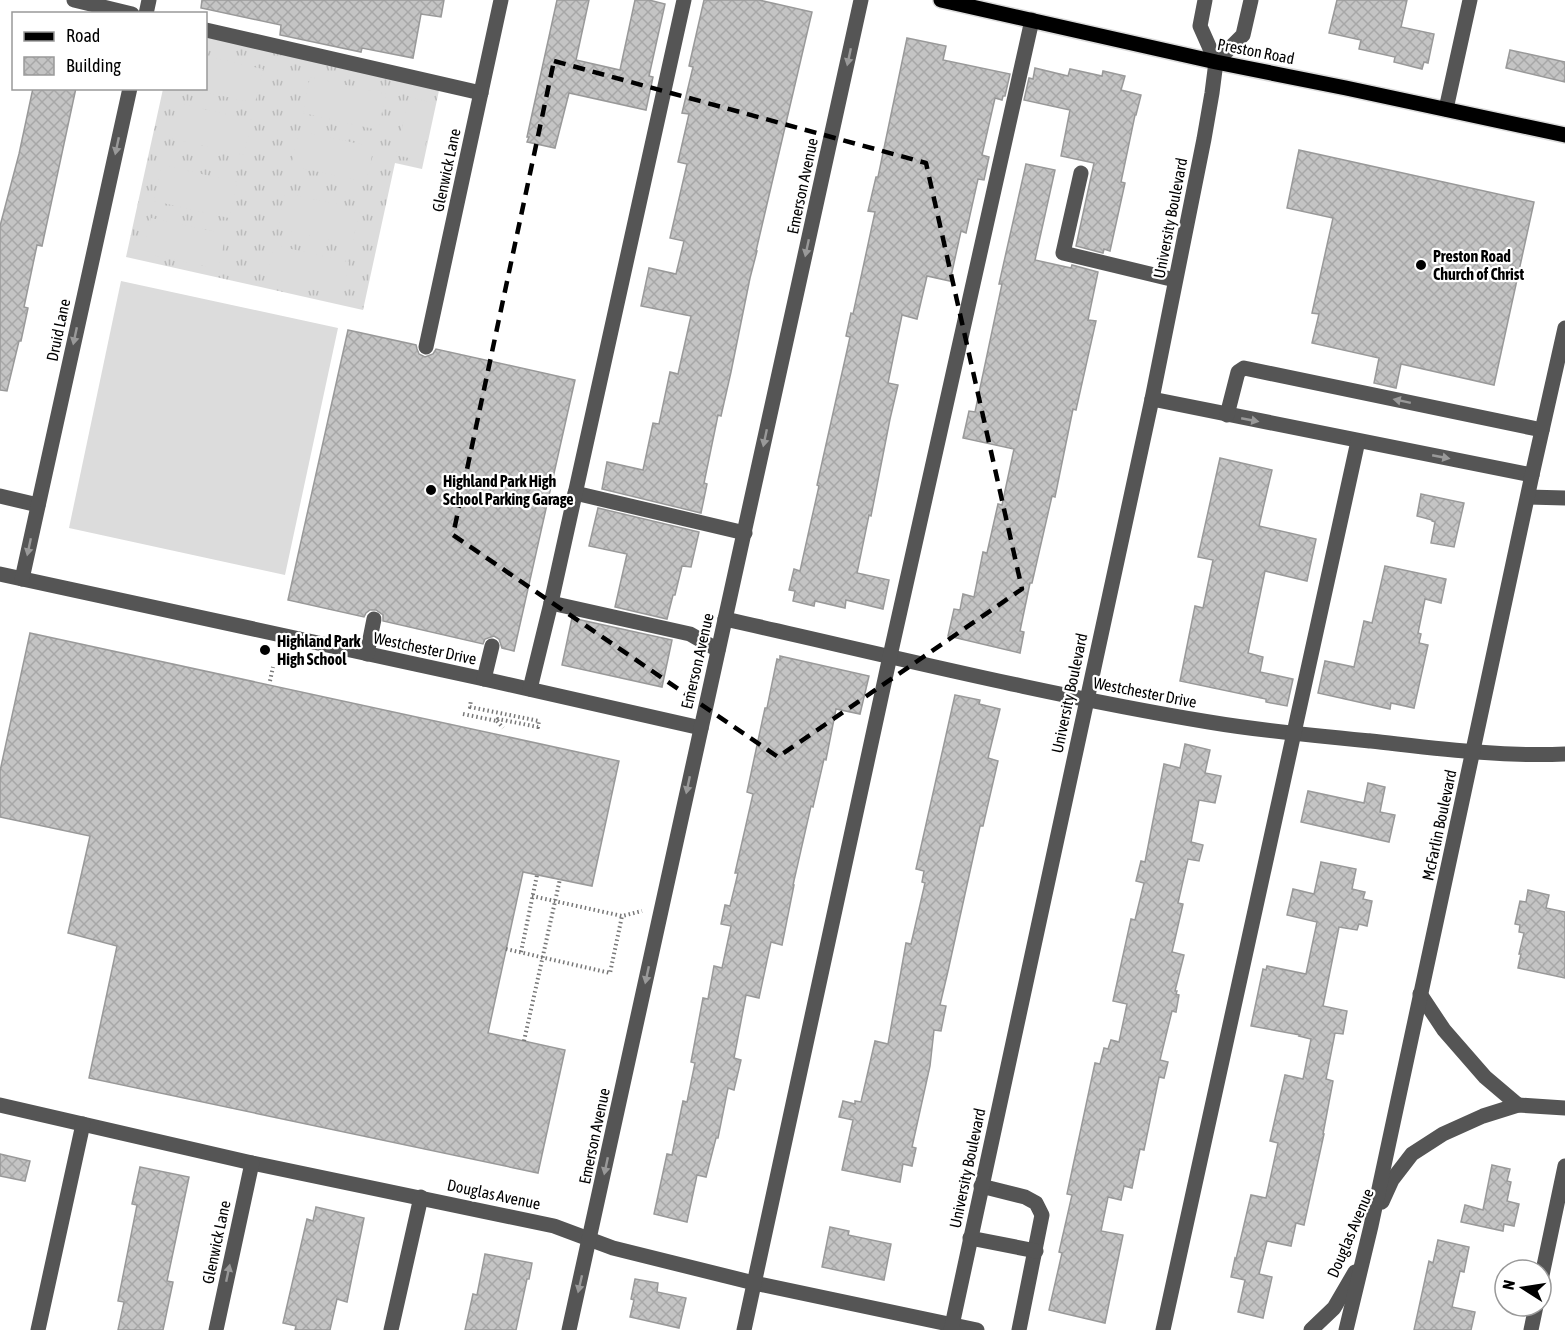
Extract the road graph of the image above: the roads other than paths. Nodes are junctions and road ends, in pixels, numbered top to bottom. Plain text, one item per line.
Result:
1 (74, 0) edge
2 (501, 0) edge
3 (684, 0) edge
4 (861, 0) edge
5 (941, 0) edge
6 (1205, 0) edge
7 (1251, 0) edge
8 (1470, 0) edge
9 (964, 3) edge
10 (124, 12) edge
11 (1032, 21) junction
12 (207, 30) edge
13 (1216, 62) junction
14 (130, 90) edge
15 (481, 93) junction
16 (1446, 109) junction
17 (1565, 135) edge
18 (1081, 173) dead end
19 (1175, 280) junction
20 (1565, 328) edge
21 (426, 347) dead end
22 (1152, 399) junction
23 (1227, 415) junction
24 (1542, 430) junction
25 (1358, 441) junction
26 (1532, 475) junction
27 (575, 493) junction
28 (0, 496) edge
29 (1527, 496) junction
30 (1565, 498) edge
31 (38, 505) junction
32 (745, 533) junction
33 (0, 574) edge
34 (22, 579) junction
35 (551, 603) junction
36 (374, 619) dead end
37 (725, 619) junction
38 (492, 646) dead end
39 (718, 650) junction
40 (367, 654) junction
41 (890, 656) junction
42 (484, 679) junction
43 (530, 689) junction
44 (1086, 699) junction
45 (701, 728) junction
46 (1293, 734) junction
47 (1473, 751) junction
48 (1565, 754) edge
49 (1420, 994) junction
50 (0, 1105) edge
51 (1518, 1105) junction
52 (1565, 1108) edge
53 (82, 1124) junction
54 (252, 1163) junction
55 (1565, 1166) edge
56 (981, 1186) junction
57 (421, 1197) junction
58 (1371, 1226) junction
59 (970, 1238) junction
60 (590, 1239) junction
61 (1036, 1251) junction
62 (1546, 1258) edge
63 (754, 1283) junction
64 (951, 1328) edge
65 (38, 1330) edge
66 (216, 1330) edge
67 (391, 1330) edge
68 (569, 1330) edge
69 (744, 1330) edge
70 (977, 1330) edge
71 (1019, 1330) edge
72 (1163, 1330) edge
73 (1311, 1330) edge
74 (1346, 1330) edge

1 - 10 street
2 - 15 street, Glenwick Lane
3 - 27 street
4 -> 32 street, Emerson Avenue
5 - 9 main road, Preston Road
6 - 13 street
7 - 13 street
8 - 16 street
9 - 11 main road, Preston Road
11 - 13 main road, Preston Road
11 - 41 street
12 - 15 street
13 - 16 main road, Preston Road
13 - 19 street, University Boulevard
14 -> 31 street, Druid Lane
15 - 21 street, Glenwick Lane
16 - 17 main road, Preston Road
18 - 19 street
19 - 22 street, University Boulevard
20 - 24 street, McFarlin Boulevard
22 - 23 street
22 - 44 street, University Boulevard
24 -> 23 street
23 -> 25 street
24 - 26 street, McFarlin Boulevard
25 -> 26 street
25 - 46 street
26 - 29 street, McFarlin Boulevard
27 - 32 street
27 - 35 street
28 - 31 street
29 - 30 street
29 - 47 street, McFarlin Boulevard
31 -> 34 street, Druid Lane
32 - 37 street, Emerson Avenue
33 - 34 street, Westchester Drive
34 - 40 street, Westchester Drive
35 - 39 street
35 - 43 street
36 - 40 street
37 - 39 street, Emerson Avenue
37 - 41 street, Westchester Drive
38 - 42 street
39 - 45 street, Emerson Avenue
40 - 42 street, Westchester Drive
41 - 44 street, Westchester Drive
41 - 63 street
42 - 43 street, Westchester Drive
43 - 45 street, Westchester Drive
44 - 46 street, Westchester Drive
44 - 56 street, University Boulevard
45 -> 60 street, Emerson Avenue
46 - 47 street, Westchester Drive
46 - 72 street
47 - 48 street, Westchester Drive
47 - 49 street, McFarlin Boulevard
49 - 51 street
49 - 58 street, McFarlin Boulevard
50 - 53 street, Douglas Avenue
51 - 52 street, Douglas Avenue
51 - 58 street, Douglas Avenue
53 - 54 street, Douglas Avenue
53 - 65 street
54 - 57 street, Douglas Avenue
66 -> 54 street, Glenwick Lane
55 - 62 street
56 - 59 street, University Boulevard
56 - 61 street
57 - 60 street, Douglas Avenue
57 - 67 street
58 - 73 street, Douglas Avenue
58 - 74 street, McFarlin Boulevard
59 - 61 street
59 - 64 street, University Boulevard
60 - 63 street, Douglas Avenue
60 -> 68 street, Emerson Avenue
61 - 71 street
63 - 64 street, Douglas Avenue
63 - 69 street
64 - 70 street, Douglas Avenue

